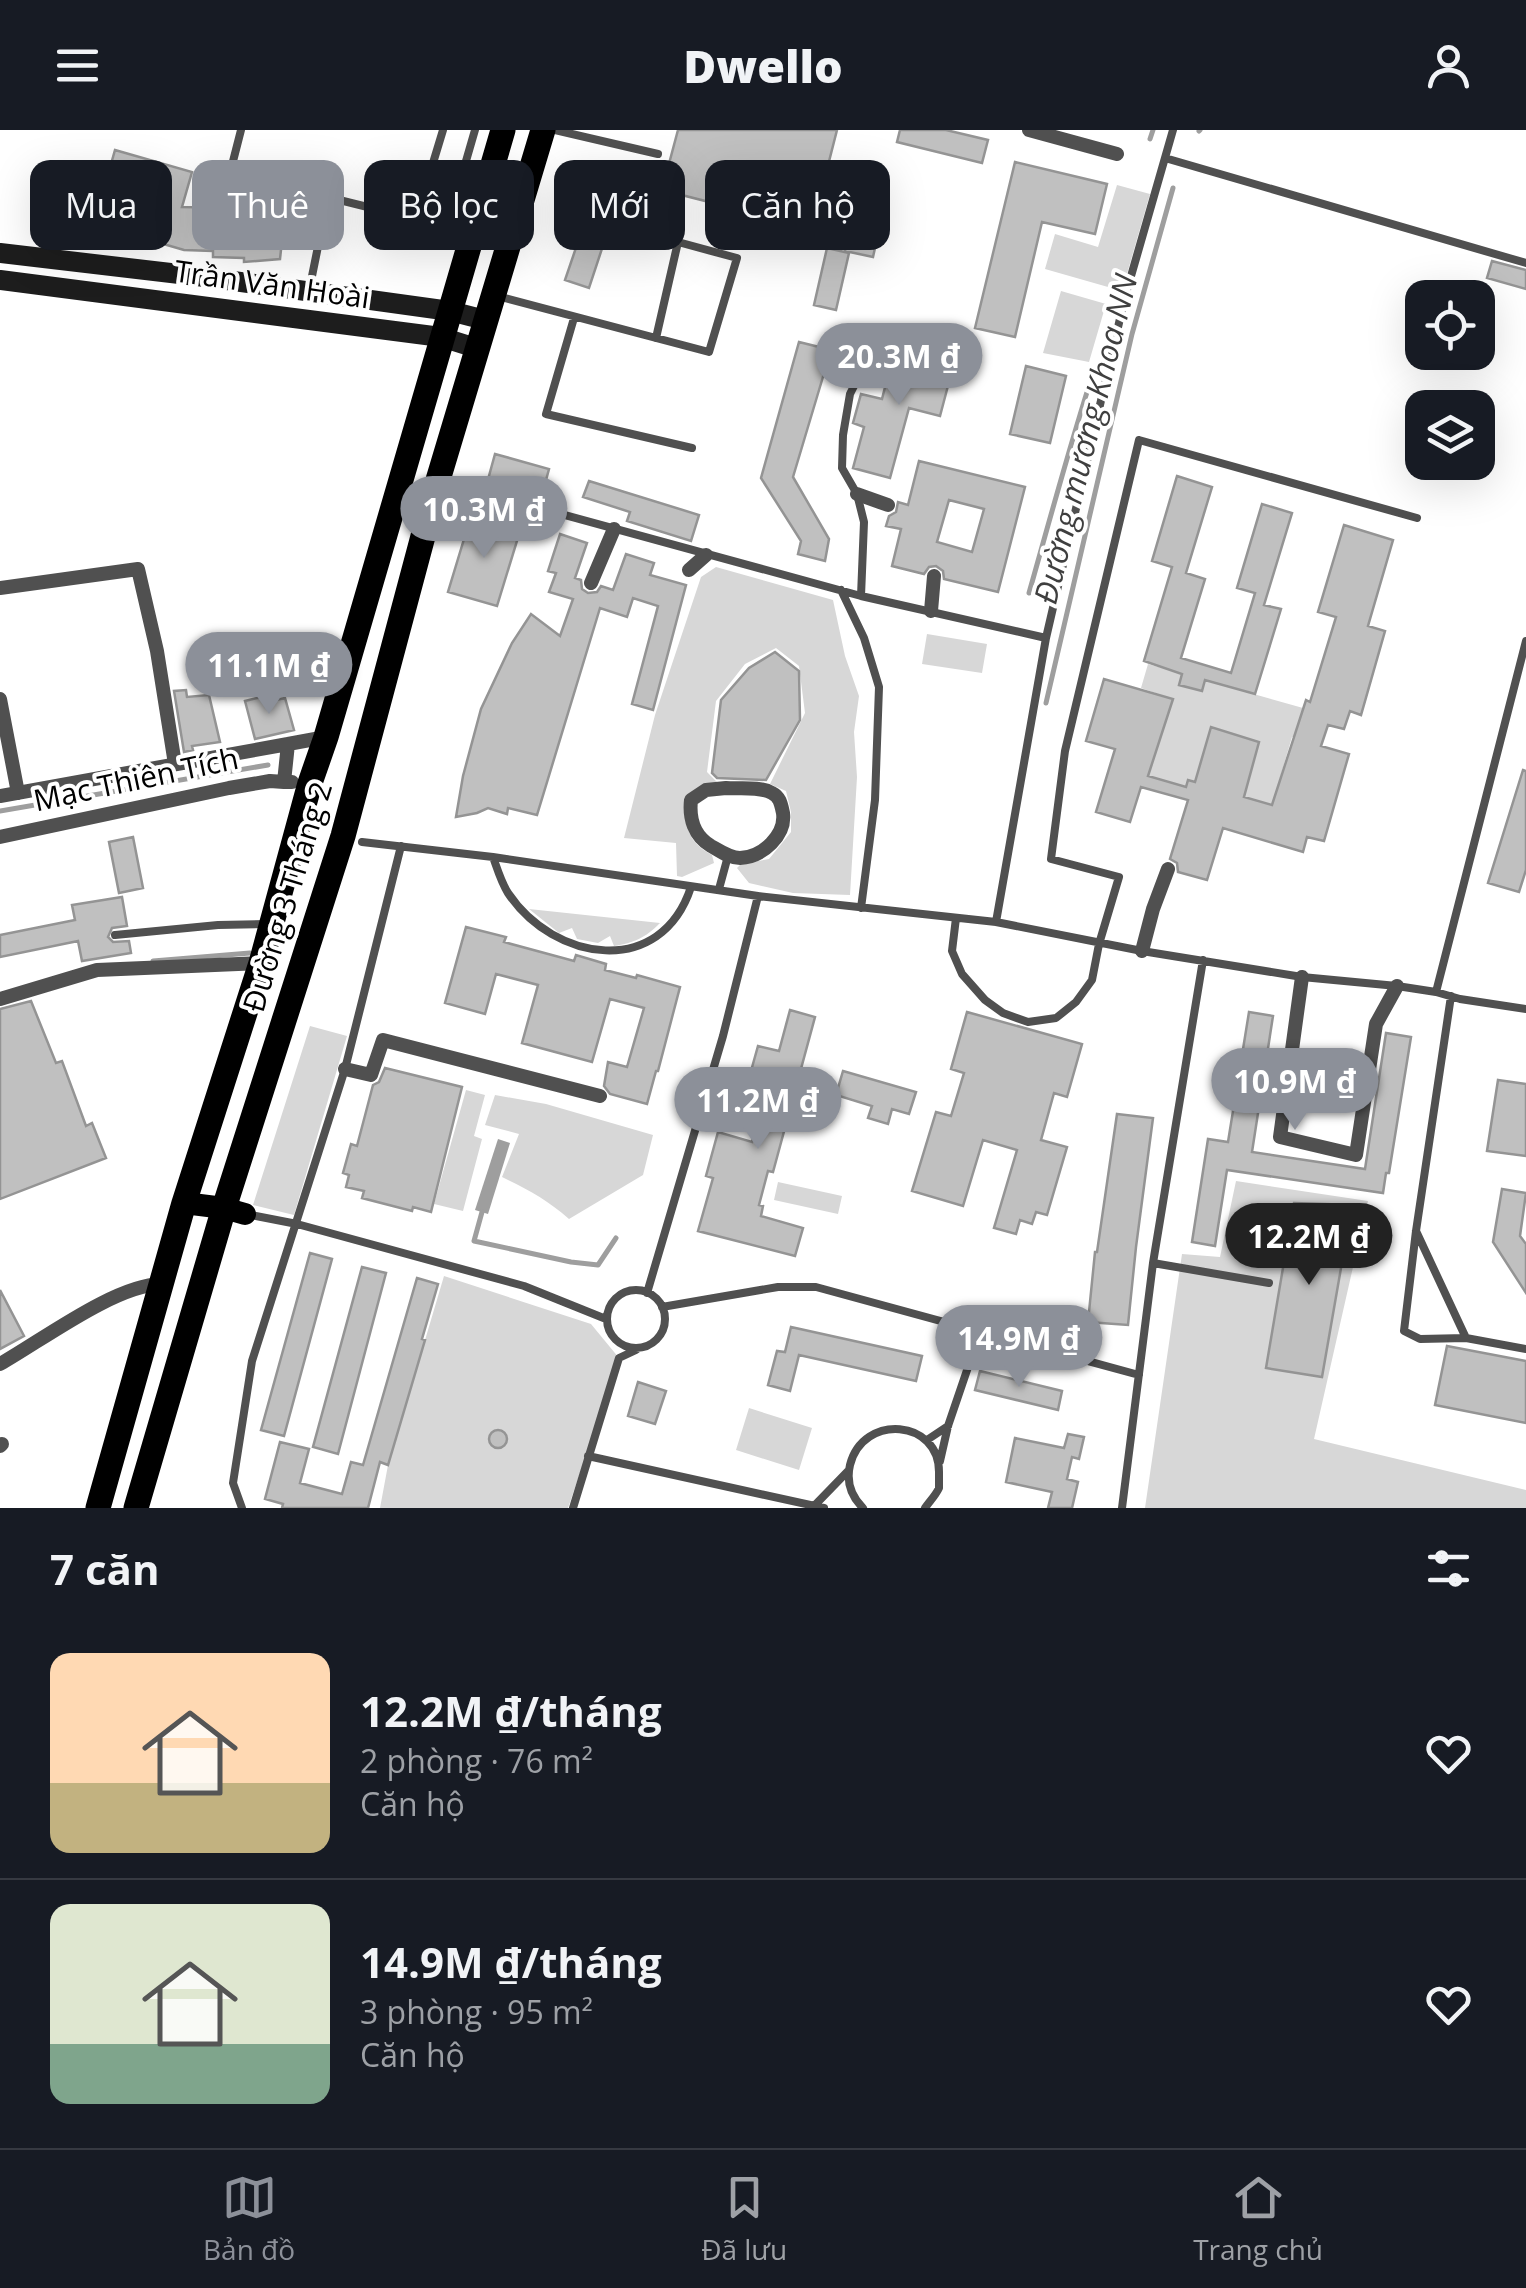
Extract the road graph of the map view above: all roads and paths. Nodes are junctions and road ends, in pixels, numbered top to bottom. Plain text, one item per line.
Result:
1 (241, 130) edge
2 (443, 130) edge
3 (475, 130) edge
4 (503, 130) edge
5 (543, 130) edge
6 (554, 130) edge
7 (1029, 130) edge
8 (1173, 130) edge
9 (658, 154) dead end
10 (1117, 154) dead end
11 (1164, 158) junction
12 (233, 160) edge
13 (434, 160) edge
14 (466, 160) edge
15 (494, 160) edge
16 (317, 250) edge
17 (468, 250) edge
18 (0, 253) edge
19 (1526, 263) edge
20 (205, 277) junction
21 (0, 280) edge
22 (309, 291) junction
23 (201, 306) junction
24 (489, 307) junction
25 (450, 311) junction
26 (574, 318) junction
27 (442, 337) junction
28 (656, 338) junction
29 (880, 347) dead end
30 (476, 348) junction
31 (692, 448) dead end
32 (438, 480) junction
33 (857, 494) junction
34 (888, 506) dead end
35 (1417, 518) dead end
36 (614, 529) junction
37 (706, 554) junction
38 (689, 570) dead end
39 (934, 576) dead end
40 (591, 583) dead end
41 (0, 588) edge
42 (841, 590) junction
43 (861, 596) junction
44 (931, 611) junction
45 (1046, 638) junction
46 (1526, 641) edge
47 (0, 699) edge
48 (326, 737) junction
49 (288, 744) junction
50 (175, 764) junction
51 (297, 782) junction
52 (18, 793) junction
53 (0, 796) edge
54 (0, 837) edge
55 (352, 839) junction
56 (401, 846) junction
57 (728, 856) junction
58 (492, 857) junction
59 (1168, 868) dead end
60 (691, 887) junction
61 (719, 888) junction
62 (758, 896) junction
63 (861, 908) junction
64 (956, 918) junction
65 (996, 922) junction
66 (272, 924) junction
67 (114, 936) dead end
68 (1100, 944) junction
69 (1142, 951) junction
70 (1203, 960) junction
71 (261, 963) junction
72 (1302, 977) junction
73 (1398, 986) junction
74 (1436, 992) junction
75 (1452, 996) junction
76 (0, 999) edge
77 (1526, 1009) edge
78 (346, 1068) junction
79 (600, 1096) dead end
80 (184, 1203) junction
81 (235, 1211) junction
82 (298, 1224) junction
83 (1416, 1231) junction
84 (1153, 1263) junction
85 (1269, 1283) dead end
86 (161, 1284) junction
87 (647, 1292) junction
88 (662, 1307) junction
89 (606, 1319) junction
90 (980, 1332) junction
91 (1466, 1338) junction
92 (642, 1348) junction
93 (1526, 1349) edge
94 (0, 1364) edge
95 (1139, 1375) junction
96 (948, 1426) junction
97 (927, 1440) junction
98 (588, 1456) junction
99 (940, 1461) junction
100 (848, 1471) junction
101 (814, 1506) edge
102 (98, 1508) edge
103 (136, 1508) edge
104 (242, 1508) edge
105 (573, 1508) edge
106 (824, 1508) edge
107 (863, 1508) edge
108 (926, 1508) edge
109 (1122, 1508) edge

1 - 12 lane
2 - 13 lane
3 - 14 lane
4 - 15 highway, Đường 3 Tháng 2
5 - 24 highway, Đường 3 Tháng 2
6 - 9 lane
7 - 10 street
8 - 11 lane
11 - 19 lane
11 - 45 lane
16 - 22 lane
17 - 25 highway, Đường 3 Tháng 2
18 - 20 main road, Trần Văn Hoài
20 - 22 main road, Trần Văn Hoài
20 - 23 main road
21 - 23 main road, Trần Văn Hoài
22 - 25 main road, Trần Văn Hoài
23 - 27 main road, Trần Văn Hoài
24 - 25 main road, Trần Văn Hoài
24 - 26 lane
24 - 30 highway, Đường 3 Tháng 2
25 - 27 highway, Đường 3 Tháng 2
26 - 28 lane
26 - 31 lane
27 - 30 main road, Trần Văn Hoài
27 - 48 highway, Đường 3 Tháng 2
28 - 28 lane
29 - 33 lane
30 - 32 highway, Đường 3 Tháng 2
32 - 36 lane
32 - 55 highway, Đường 3 Tháng 2
33 - 34 street
33 - 43 lane
35 - 68 lane
36 - 37 lane
36 - 40 street
37 - 38 street
37 - 42 lane
39 - 44 street
41 - 50 street
42 - 43 lane
42 - 63 lane
43 - 44 lane
44 - 45 lane
45 - 65 lane
46 - 74 lane
47 - 52 street
48 - 49 street, Mạc Thiên Tích
48 - 51 highway, Đường 3 Tháng 2
49 - 50 street, Mạc Thiên Tích
49 - 51 street, Mạc Thiên Tích
50 - 52 street, Mạc Thiên Tích
51 - 54 street, Mạc Thiên Tích
51 - 66 highway, Đường 3 Tháng 2
52 - 53 street, Mạc Thiên Tích
55 - 56 lane
55 - 81 highway, Đường 3 Tháng 2
56 - 58 lane
56 - 78 lane
57 - 57 street
57 - 61 lane
58 - 60 lane
58 - 60 lane
59 - 69 street
60 - 61 lane
61 - 62 lane
62 - 63 lane
62 - 87 lane
63 - 64 lane
64 - 65 lane
64 - 68 lane
65 - 68 lane
66 - 67 lane
66 - 71 highway, Đường 3 Tháng 2
68 - 69 lane
69 - 70 lane
70 - 72 lane
70 - 84 lane
71 - 76 street
71 - 80 highway, Đường 3 Tháng 2
72 - 73 lane
72 - 73 street
73 - 74 lane
74 - 75 lane
75 - 77 lane
75 - 83 lane
78 - 79 street
78 - 82 lane
80 - 81 main road
80 - 86 highway, Đường 3 Tháng 2
81 - 82 lane
81 - 103 highway, Đường 3 Tháng 2
82 - 89 lane
82 - 104 lane
83 - 91 lane
83 - 91 lane
84 - 85 lane
84 - 95 lane
86 - 94 street
86 - 102 highway, Đường 3 Tháng 2
87 - 88 lane
87 - 89 lane
88 - 90 lane
88 - 92 lane
89 - 92 lane
90 - 95 lane
90 - 96 lane
91 - 93 lane
92 - 98 lane
95 - 109 lane
96 - 97 lane
96 - 99 lane
97 - 99 lane
97 - 100 lane
98 - 101 lane
98 - 105 lane
99 - 108 lane
100 - 101 lane
100 - 107 lane
101 - 106 lane

